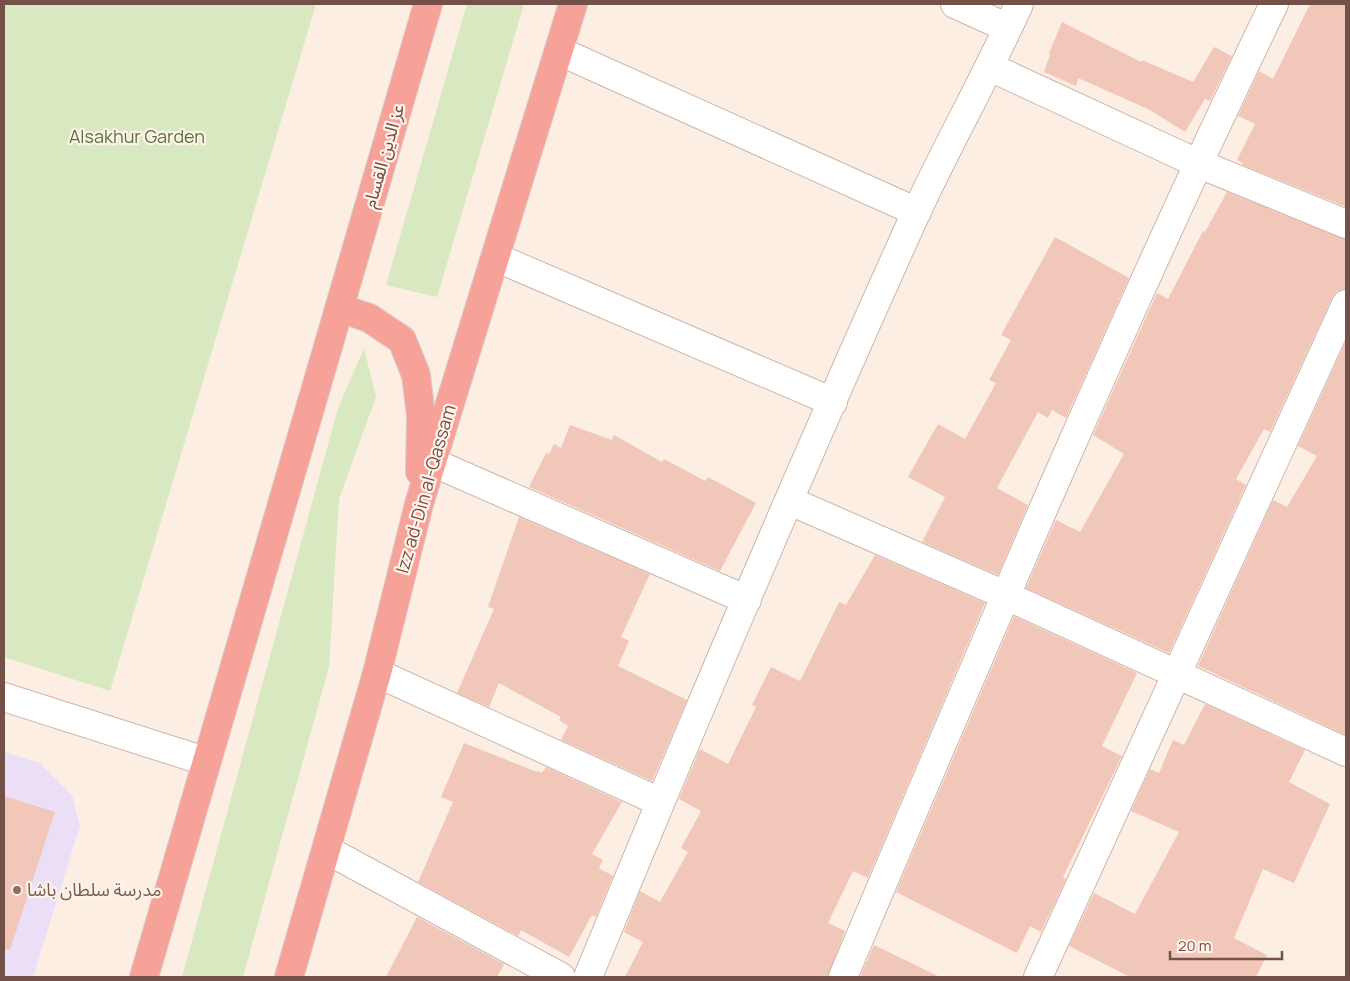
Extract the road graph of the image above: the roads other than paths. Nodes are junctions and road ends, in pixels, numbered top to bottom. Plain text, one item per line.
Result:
1 (428, 4) edge
2 (573, 4) edge
3 (955, 4) edge
4 (1274, 4) edge
5 (1014, 16) edge
6 (558, 51) junction
7 (990, 67) junction
8 (1197, 163) junction
9 (916, 212) junction
10 (1346, 224) edge
11 (496, 257) junction
12 (1346, 304) edge
13 (340, 308) junction
14 (833, 402) junction
15 (432, 462) junction
16 (790, 501) junction
17 (419, 504) junction
18 (1005, 595) junction
19 (747, 600) junction
20 (377, 673) junction
21 (1178, 675) junction
22 (4, 697) edge
23 (1346, 752) edge
24 (205, 761) junction
25 (660, 802) junction
26 (327, 850) junction
27 (144, 977) edge
28 (290, 977) edge
29 (561, 977) edge
30 (588, 977) edge
31 (843, 977) edge
32 (1038, 977) edge

1 - 13 highway, عز الدين القسام
2 - 6 highway, Izz ad-Din al-Qassam
3 - 5 street
4 - 8 street
5 - 7 street
6 - 9 street
6 - 11 highway, Izz ad-Din al-Qassam
7 - 8 street
7 - 9 street
8 - 10 street
8 - 18 street
9 - 14 street
11 - 14 street
11 - 15 highway, Izz ad-Din al-Qassam
12 - 21 street
13 - 17 highway
13 - 24 highway
14 - 16 street
15 - 17 highway, Izz ad-Din al-Qassam
15 - 19 street
16 - 18 street
16 - 19 street
17 - 20 highway, Izz ad-Din al-Qassam
18 - 21 street
18 - 31 street
19 - 25 street
20 - 25 street
20 - 26 highway, Izz ad-Din al-Qassam
21 - 23 street
21 - 32 street
22 - 24 street
24 - 27 highway
25 - 30 street
26 - 28 highway, Izz ad-Din al-Qassam
26 - 29 street

